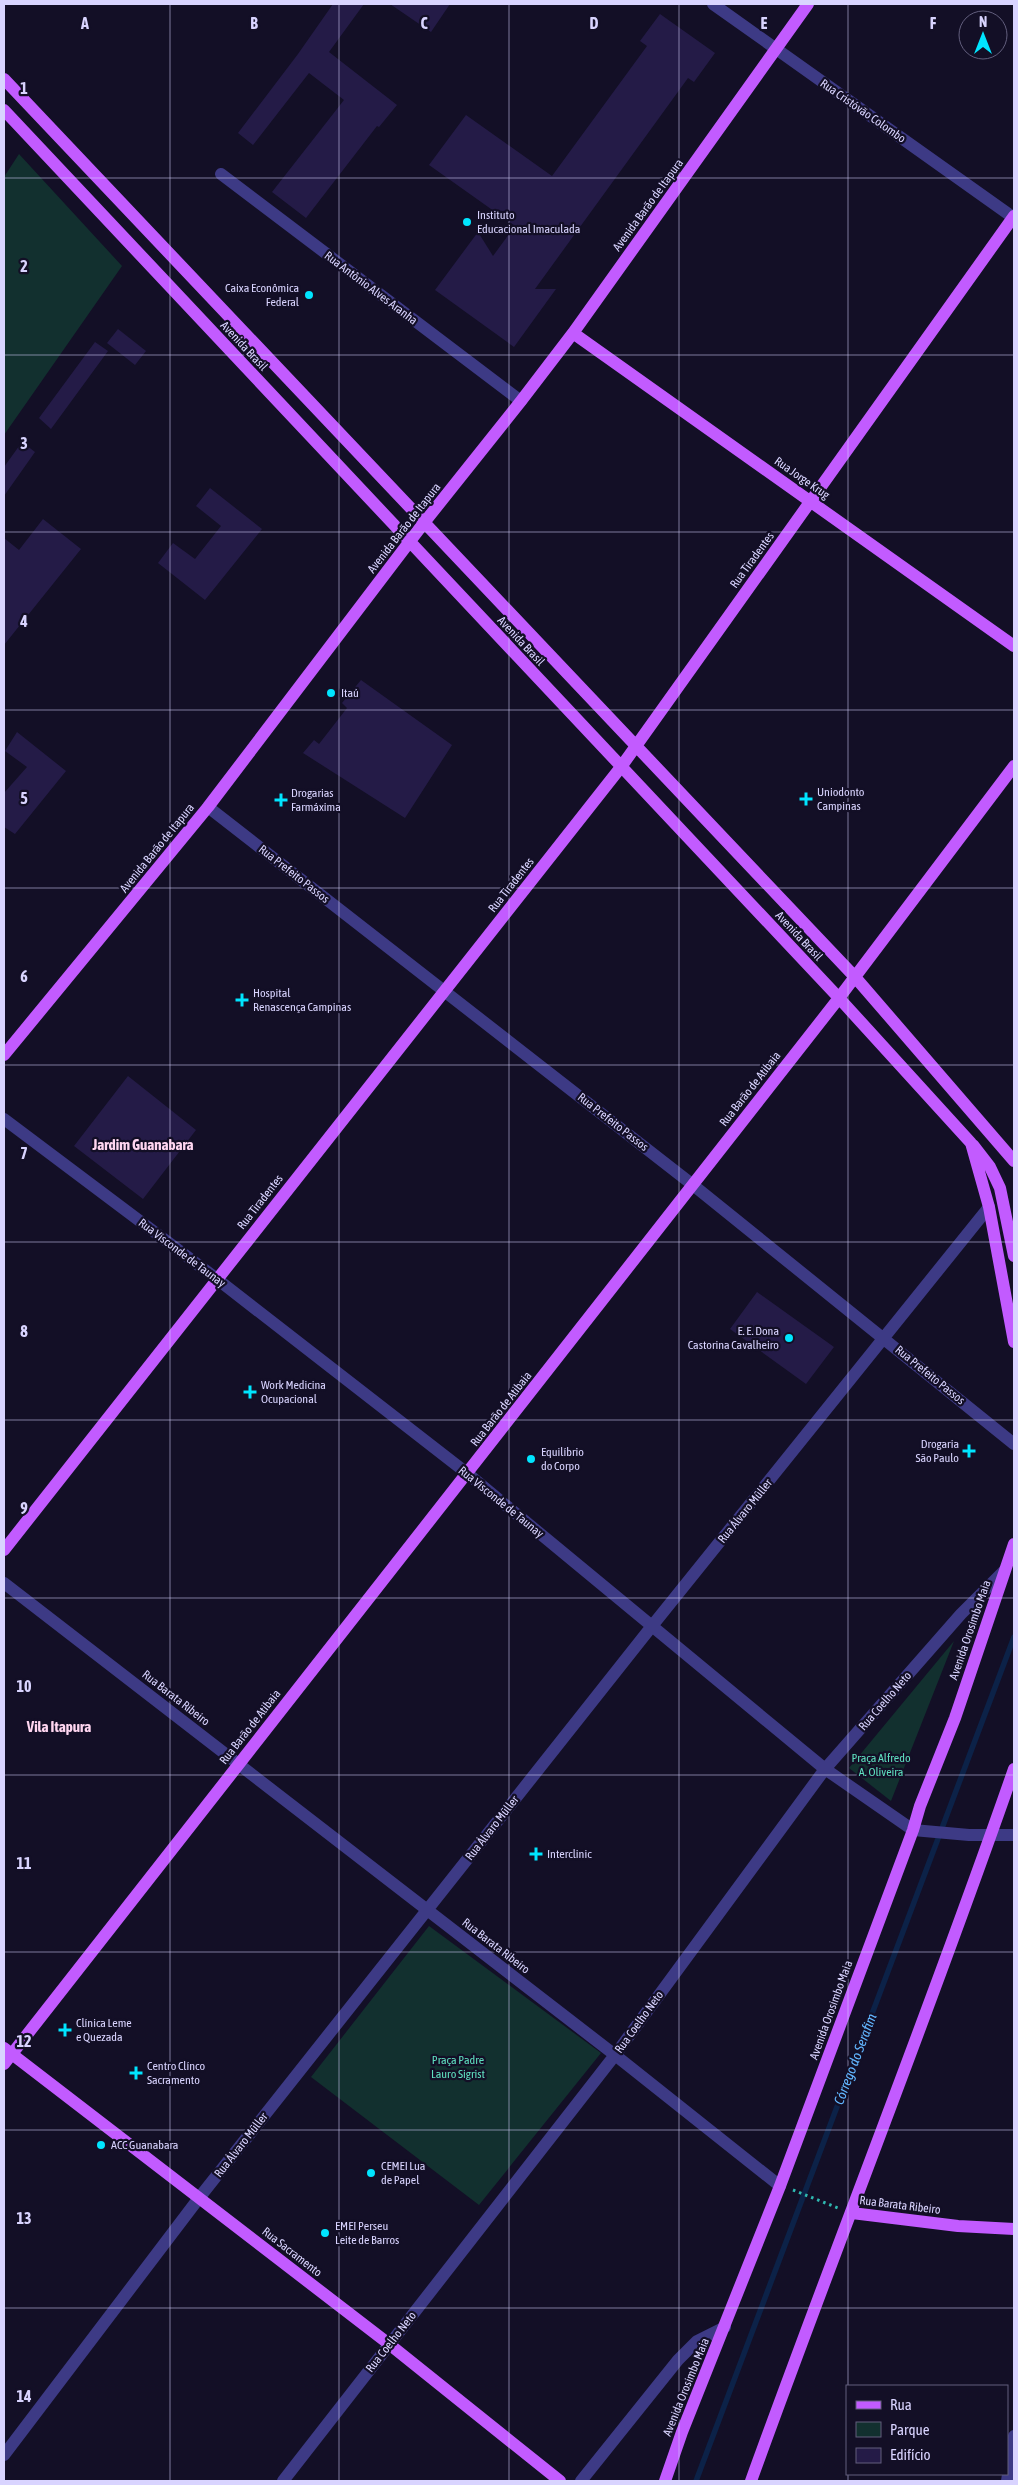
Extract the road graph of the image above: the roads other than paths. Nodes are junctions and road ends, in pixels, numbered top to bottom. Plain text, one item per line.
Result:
1 (713, 4) edge
2 (808, 4) edge
3 (776, 49) junction
4 (4, 79) edge
5 (4, 110) edge
6 (221, 174) dead end
7 (1014, 217) edge
8 (573, 333) junction
9 (521, 401) junction
10 (811, 501) junction
11 (423, 524) junction
12 (410, 543) junction
13 (1014, 646) edge
14 (636, 747) junction
15 (1014, 766) edge
16 (621, 767) junction
17 (208, 807) junction
18 (855, 977) junction
19 (446, 991) junction
20 (839, 998) junction
21 (4, 1055) edge
22 (4, 1119) edge
23 (971, 1143) junction
24 (1014, 1161) edge
25 (693, 1184) junction
26 (989, 1207) junction
27 (1014, 1256) edge
28 (217, 1279) junction
29 (885, 1338) junction
30 (1014, 1342) edge
31 (1014, 1444) edge
32 (468, 1474) junction
33 (1014, 1544) edge
34 (4, 1550) edge
35 (1004, 1571) junction
36 (4, 1583) edge
37 (652, 1626) junction
38 (238, 1764) junction
39 (825, 1769) junction
40 (1014, 1769) edge
41 (913, 1830) junction
42 (992, 1834) junction
43 (1014, 1835) edge
44 (427, 1910) junction
45 (6, 2055) edge
46 (615, 2055) junction
47 (780, 2186) junction
48 (199, 2198) junction
49 (852, 2213) junction
50 (1014, 2229) edge
51 (725, 2327) junction
52 (389, 2344) junction
53 (1014, 2436) edge
54 (4, 2454) edge
55 (1008, 2475) edge
56 (282, 2481) edge
57 (560, 2481) edge
58 (581, 2481) edge
59 (664, 2481) edge
60 (751, 2481) edge

1 - 3 street, Rua Cristóvão Colombo
2 - 3 main road, Avenida Barão de Itapura
3 - 7 street, Rua Cristóvão Colombo
3 - 8 main road, Avenida Barão de Itapura
4 - 11 main road, Avenida Brasil
5 - 12 main road, Avenida Brasil
6 - 9 street, Rua Antônio Alves Aranha
7 - 10 main road, Rua Tiradentes
8 - 9 main road, Avenida Barão de Itapura
8 - 10 main road, Rua Jorge Krug
9 - 11 main road, Avenida Barão de Itapura
10 - 13 main road, Rua Jorge Krug
10 - 14 main road, Rua Tiradentes
11 - 12 main road, Avenida Barão de Itapura
11 - 14 main road, Avenida Brasil
12 - 16 main road, Avenida Brasil
12 - 17 main road, Avenida Barão de Itapura
14 - 16 main road, Rua Tiradentes
14 - 18 main road, Avenida Brasil
15 - 18 main road, Rua Barão de Atibaia
16 - 19 main road, Rua Tiradentes
16 - 20 main road, Avenida Brasil
17 - 19 street, Rua Prefeito Passos
17 - 21 main road, Avenida Barão de Itapura
18 - 20 main road, Rua Barão de Atibaia
18 - 24 main road, Avenida Brasil
19 - 25 street, Rua Prefeito Passos
19 - 28 main road, Rua Tiradentes
20 - 23 main road, Avenida Brasil
20 - 25 main road, Rua Barão de Atibaia
22 - 28 street, Rua Visconde de Taunay
23 - 26 main road, Avenida Brasil
23 - 27 main road
25 - 29 street, Rua Prefeito Passos
25 - 32 main road, Rua Barão de Atibaia
26 - 29 street, Rua Álvaro Müller
26 - 30 main road, Avenida Brasil
28 - 32 street, Rua Visconde de Taunay
28 - 34 main road, Rua Tiradentes
29 - 31 street, Rua Prefeito Passos
29 - 37 street, Rua Álvaro Müller
32 - 37 street, Rua Visconde de Taunay
32 - 38 main road, Rua Barão de Atibaia
33 - 35 main road, Avenida Orosimbo Maia
35 - 39 street, Rua Coelho Neto
35 - 41 main road, Avenida Orosimbo Maia
36 - 38 street, Rua Barata Ribeiro
37 - 39 street, Rua Visconde de Taunay
37 - 44 street, Rua Álvaro Müller
38 - 44 street, Rua Barata Ribeiro
38 - 45 main road, Rua Barão de Atibaia
39 - 41 street, Rua Visconde de Taunay
39 - 46 street, Rua Coelho Neto
40 - 42 main road
41 - 42 street
41 - 47 main road, Avenida Orosimbo Maia
42 - 43 street
42 - 49 main road
44 - 46 street, Rua Barata Ribeiro
44 - 48 street, Rua Álvaro Müller
45 - 48 main road, Rua Sacramento
46 - 47 street, Rua Barata Ribeiro
46 - 52 street, Rua Coelho Neto
47 - 51 main road, Avenida Orosimbo Maia
48 - 52 main road, Rua Sacramento
48 - 54 street, Rua Álvaro Müller
49 - 50 main road, Rua Barata Ribeiro
49 - 60 main road
51 - 58 street
51 - 59 main road, Avenida Orosimbo Maia
52 - 56 street, Rua Coelho Neto
52 - 57 main road, Rua Sacramento
53 - 55 street

